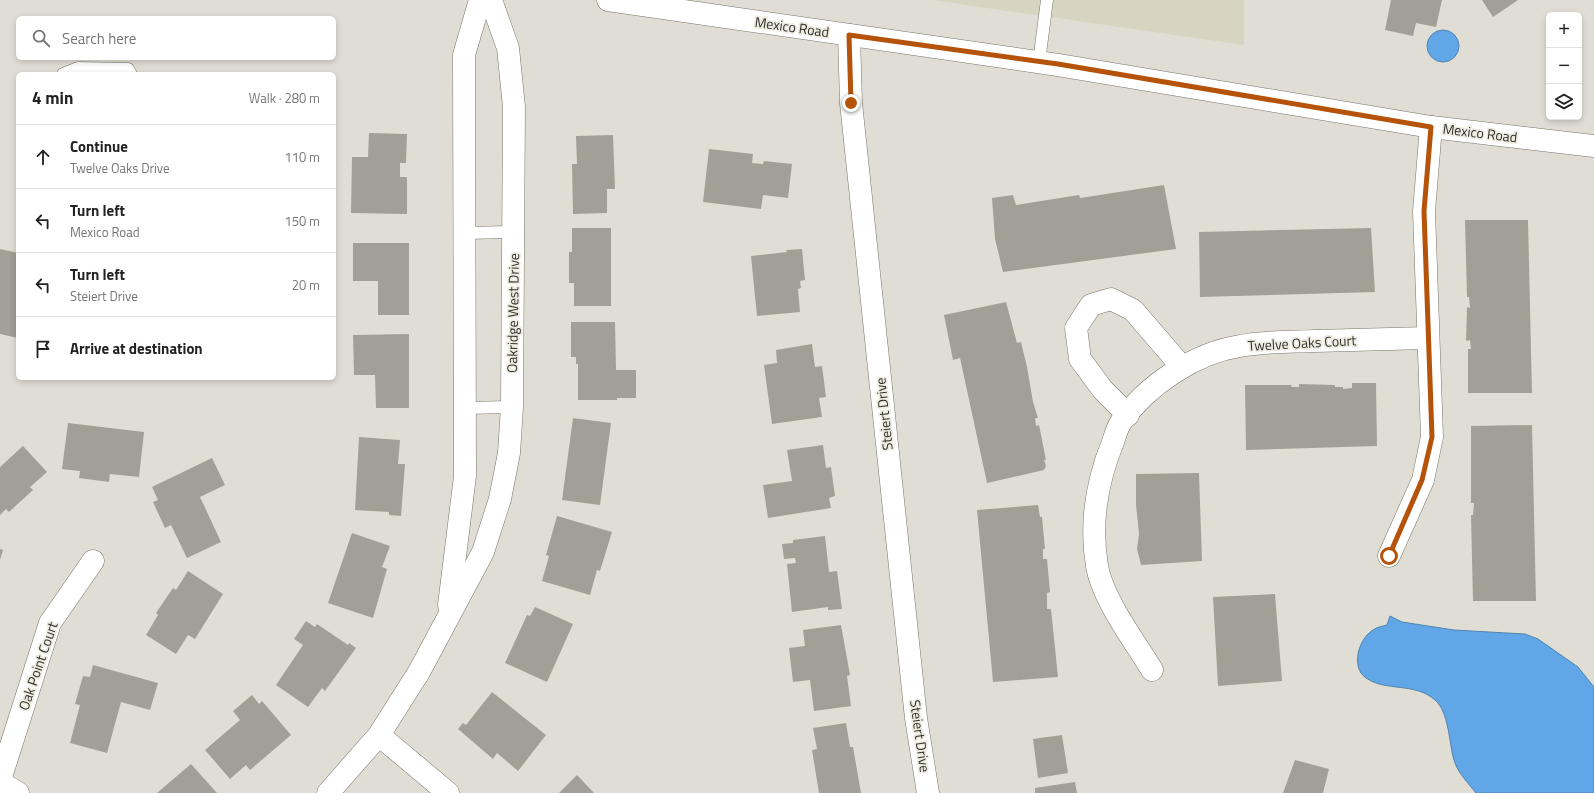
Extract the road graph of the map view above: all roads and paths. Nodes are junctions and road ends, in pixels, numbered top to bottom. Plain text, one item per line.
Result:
1 (480, 0) edge
2 (491, 0) edge
3 (608, 0) edge
4 (1048, 0) edge
5 (849, 35) junction
6 (1038, 62) junction
7 (68, 72) edge
8 (130, 72) edge
9 (1431, 127) junction
10 (1594, 146) edge
11 (514, 232) junction
12 (465, 233) junction
13 (1427, 338) junction
14 (1182, 367) junction
15 (512, 407) junction
16 (465, 408) junction
17 (1128, 415) junction
18 (1389, 556) dead end
19 (93, 561) dead end
20 (447, 616) junction
21 (1152, 670) dead end
22 (379, 735) junction
23 (0, 781) edge
24 (18, 793) edge
25 (328, 793) edge
26 (448, 793) edge
27 (928, 793) edge

1 - 12 street, Oakridge West Drive
2 - 11 street, Oakridge West Drive
3 - 5 street, Mexico Road
4 - 6 lane
5 - 6 street, Mexico Road
5 - 27 street, Steiert Drive
6 - 9 street, Mexico Road
7 - 8 lane
9 - 10 street, Mexico Road
9 - 13 street
11 - 12 lane
11 - 15 street, Oakridge West Drive
12 - 16 street, Oakridge West Drive
13 - 14 street, Twelve Oaks Court
13 - 18 street
14 - 17 street, Twelve Oaks Court
14 - 17 street
15 - 16 lane
15 - 20 street, Oakridge West Drive
16 - 20 street, Oakridge West Drive
17 - 21 street, Twelve Oaks Court
19 - 23 street, Oak Point Court
20 - 22 street, Oakridge West Drive
22 - 25 street, Oakridge West Drive
22 - 26 street
23 - 24 street

